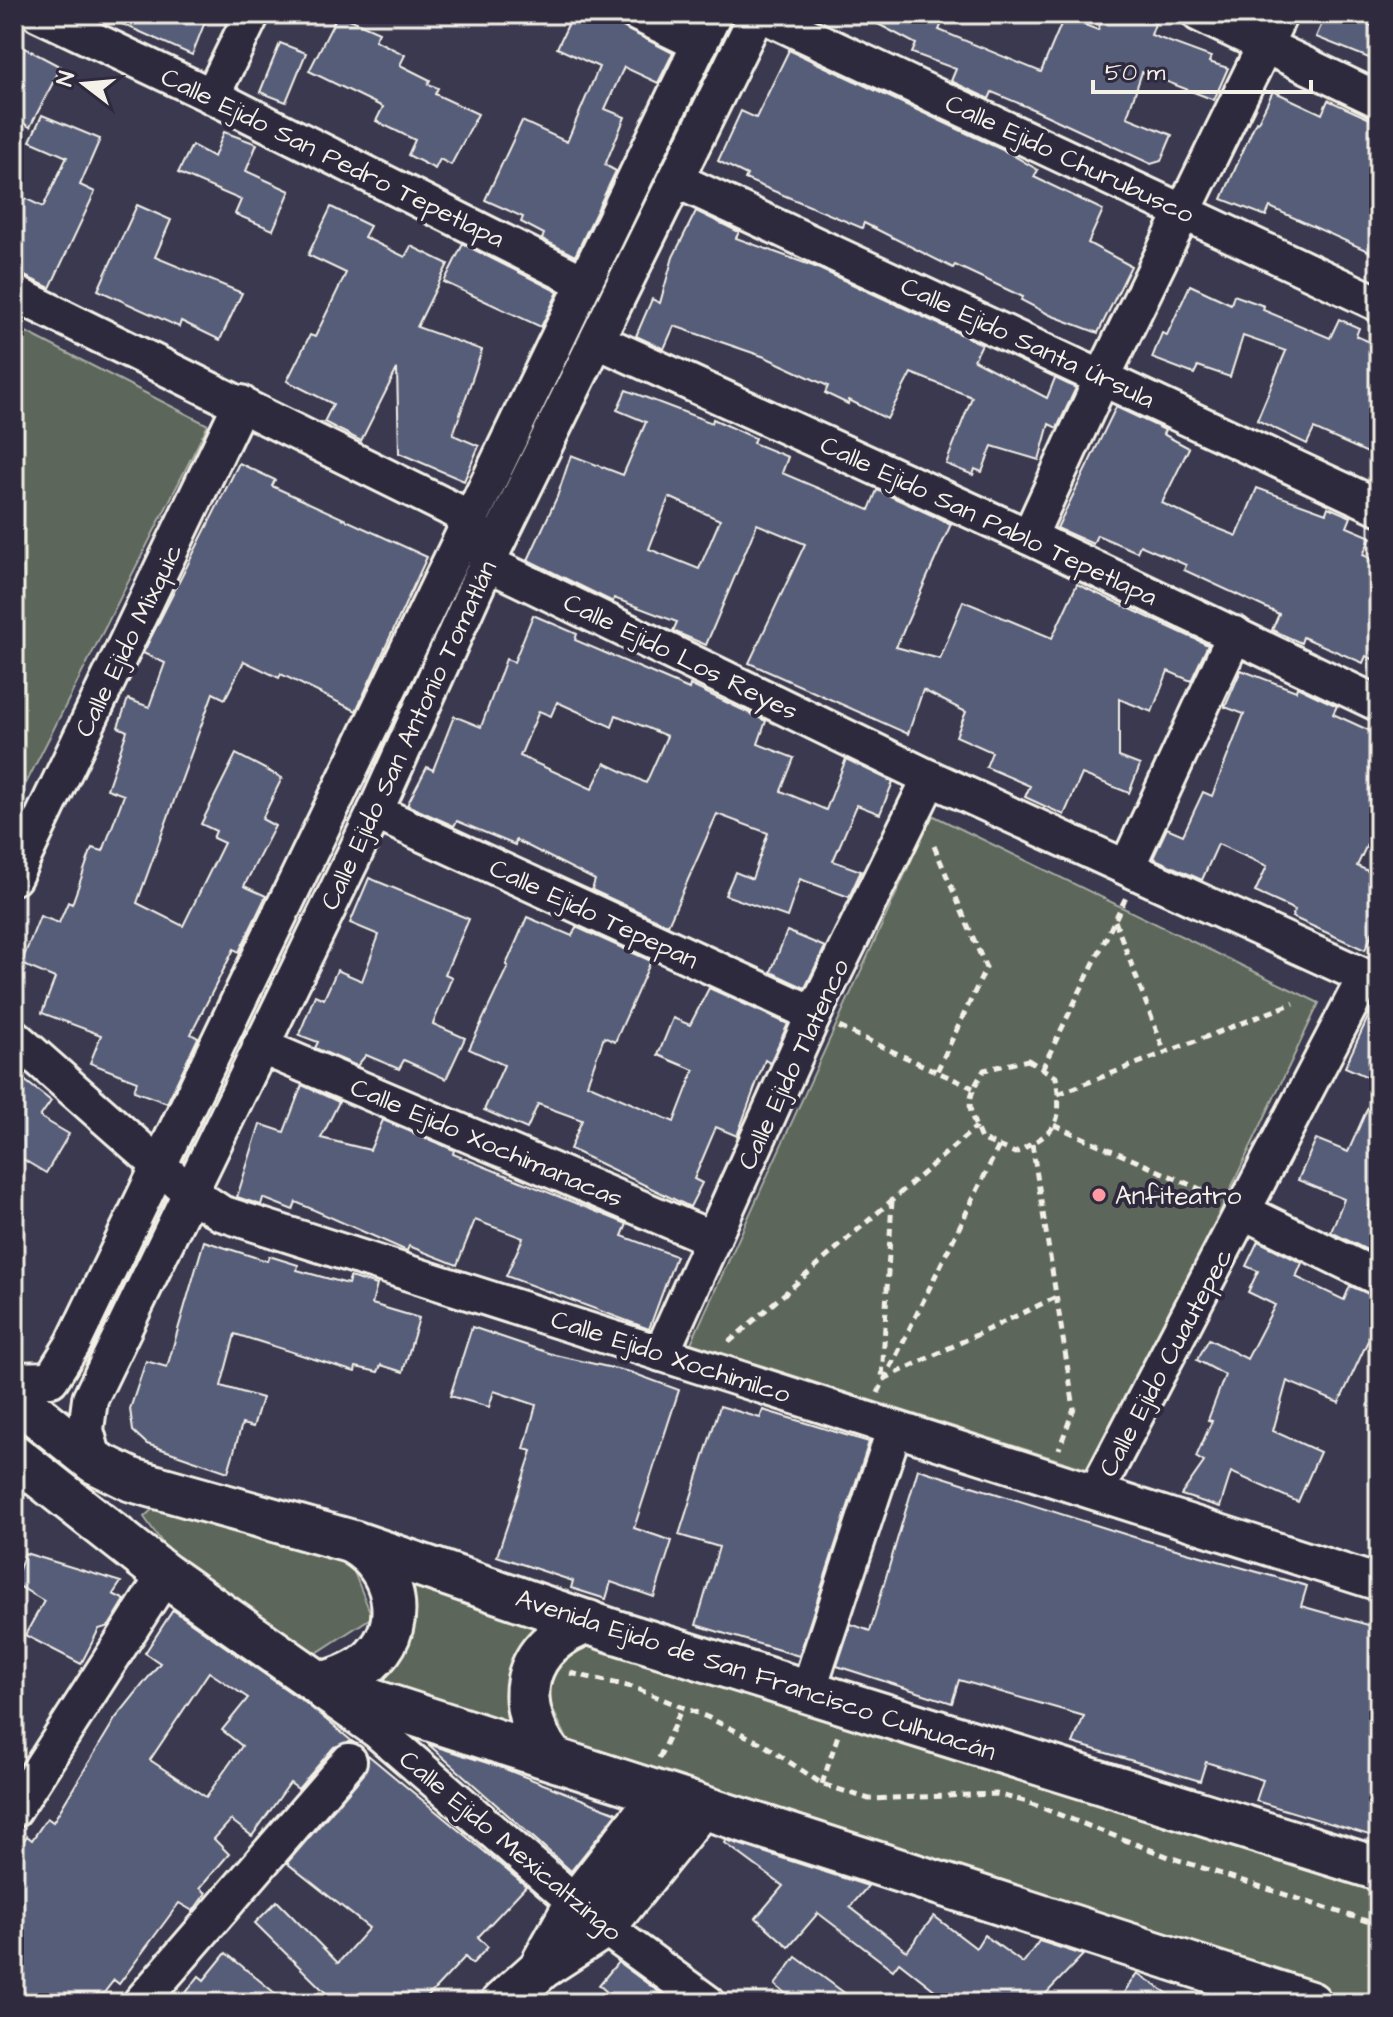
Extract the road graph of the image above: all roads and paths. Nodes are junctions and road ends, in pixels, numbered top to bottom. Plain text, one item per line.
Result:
1 (39, 14) edge
2 (252, 14) edge
3 (638, 14) edge
4 (759, 14) edge
5 (1199, 14) edge
6 (1280, 14) edge
7 (707, 29) edge
8 (1265, 45) junction
9 (212, 96) junction
10 (1379, 100) edge
11 (676, 180) junction
12 (1185, 210) junction
13 (583, 282) junction
14 (15, 296) edge
15 (1379, 304) edge
16 (598, 341) junction
17 (1103, 376) junction
18 (241, 403) junction
19 (1379, 507) edge
20 (470, 518) junction
21 (1029, 537) junction
22 (487, 563) junction
23 (1235, 634) junction
24 (1379, 704) edge
25 (930, 778) junction
26 (375, 812) junction
27 (934, 846) dead end
28 (1132, 870) junction
29 (14, 877) edge
30 (1115, 921) junction
31 (1372, 980) edge
32 (1294, 1003) dead end
33 (814, 1014) junction
34 (14, 1037) edge
35 (260, 1046) junction
36 (1165, 1053) junction
37 (1042, 1069) junction
38 (937, 1071) junction
39 (973, 1088) junction
40 (1058, 1094) junction
41 (1054, 1125) junction
42 (976, 1127) junction
43 (1032, 1144) junction
44 (999, 1146) junction
45 (160, 1166) junction
46 (188, 1191) junction
47 (892, 1200) junction
48 (1244, 1212) junction
49 (713, 1239) junction
50 (1379, 1278) edge
51 (1056, 1297) junction
52 (661, 1354) junction
53 (705, 1368) junction
54 (14, 1380) edge
55 (882, 1380) junction
56 (14, 1397) edge
57 (882, 1424) junction
58 (14, 1456) edge
59 (95, 1462) junction
60 (1049, 1476) junction
61 (1096, 1492) junction
62 (353, 1542) junction
63 (165, 1575) junction
64 (1379, 1583) edge
65 (588, 1622) junction
66 (534, 1665) junction
67 (320, 1684) junction
68 (808, 1691) junction
69 (848, 1704) junction
70 (682, 1708) junction
71 (552, 1758) junction
72 (349, 1761) dead end
73 (822, 1784) junction
74 (648, 1791) junction
75 (700, 1808) junction
76 (14, 1810) edge
77 (1379, 1869) edge
78 (590, 1915) junction
79 (1379, 1925) edge
80 (1228, 1992) edge
81 (140, 2003) edge
82 (502, 2003) edge
83 (708, 2003) edge
84 (1310, 2003) edge

1 - 9 street, Calle Ejido San Pedro Tepetlapa
2 - 9 street
3 - 7 street
4 - 11 street, Calle Ejido San Antonio Tomatlán
4 - 12 street, Calle Ejido Churubusco
5 - 8 street
6 - 8 street
7 - 13 street, Calle Ejido San Antonio Tomatlán
8 - 10 street
8 - 12 street
9 - 13 street, Calle Ejido San Pedro Tepetlapa
11 - 16 street, Calle Ejido San Antonio Tomatlán
11 - 17 street, Calle Ejido Santa Úrsula
12 - 15 street, Calle Ejido Churubusco
12 - 17 street
13 - 20 street, Calle Ejido San Antonio Tomatlán
14 - 18 street
16 - 21 street, Calle Ejido San Pablo Tepetlapa
16 - 22 street, Calle Ejido San Antonio Tomatlán
17 - 19 street, Calle Ejido Santa Úrsula
17 - 21 street
18 - 20 street
18 - 29 street, Calle Ejido Mixquic
20 - 22 street
20 - 45 street, Calle Ejido San Antonio Tomatlán
21 - 23 street, Calle Ejido San Pablo Tepetlapa
22 - 25 street, Calle Ejido Los Reyes
22 - 26 street, Calle Ejido San Antonio Tomatlán
23 - 24 street, Calle Ejido San Pablo Tepetlapa
23 - 28 street
25 - 28 street, Calle Ejido Los Reyes
25 - 33 street, Calle Ejido Tlatenco
26 - 33 street, Calle Ejido Tepepan
26 - 35 street, Calle Ejido San Antonio Tomatlán
27 - 38 path
28 - 30 path
28 - 31 street, Calle Ejido Los Reyes
30 - 36 path
30 - 37 path
31 - 48 street, Calle Ejido Cuautepec
32 - 36 path
33 - 38 path
33 - 49 street, Calle Ejido Tlatenco
34 - 45 street, Calle Ejido Xochimilco
35 - 46 street, Calle Ejido San Antonio Tomatlán
35 - 49 street, Calle Ejido Xochimanacas
36 - 40 path
37 - 39 path
37 - 40 path
38 - 39 path
39 - 42 path
40 - 41 path
41 - 43 path
41 - 48 path
42 - 44 path
42 - 47 path
43 - 44 path
43 - 51 path
44 - 55 path
45 - 46 street, Calle Ejido Xochimilco
45 - 54 street, Calle Ejido San Antonio Tomatlán
46 - 52 street, Calle Ejido Xochimilco
46 - 59 street, Calle Ejido San Antonio Tomatlán
47 - 53 path
47 - 55 path
48 - 50 street
48 - 61 street, Calle Ejido Cuautepec
49 - 52 street, Calle Ejido Tlatenco
51 - 55 path
51 - 60 path
52 - 53 street, Calle Ejido Xochimilco
53 - 57 street, Calle Ejido Xochimilco
55 - 57 path
56 - 59 street, Avenida Ejido de San Francisco Culhuacán
57 - 60 street, Calle Ejido Xochimilco
57 - 68 street
58 - 63 street
59 - 62 street, Avenida Ejido de San Francisco Culhuacán
60 - 61 street, Calle Ejido Xochimilco
61 - 64 street, Calle Ejido Xochimilco
62 - 65 street, Avenida Ejido de San Francisco Culhuacán
62 - 67 street
63 - 67 street
63 - 76 street
65 - 66 street
65 - 68 street, Avenida Ejido de San Francisco Culhuacán
66 - 70 path
66 - 71 street
67 - 71 street
67 - 78 street, Calle Ejido Mexicaltzingo
68 - 69 street, Avenida Ejido de San Francisco Culhuacán
69 - 73 path
69 - 77 street, Avenida Ejido de San Francisco Culhuacán
70 - 73 path
70 - 74 path
71 - 74 street
72 - 81 street
73 - 79 path
74 - 75 street
74 - 78 street
75 - 78 street
75 - 80 street
78 - 82 street
78 - 83 street, Calle Ejido Mexicaltzingo
80 - 84 street

